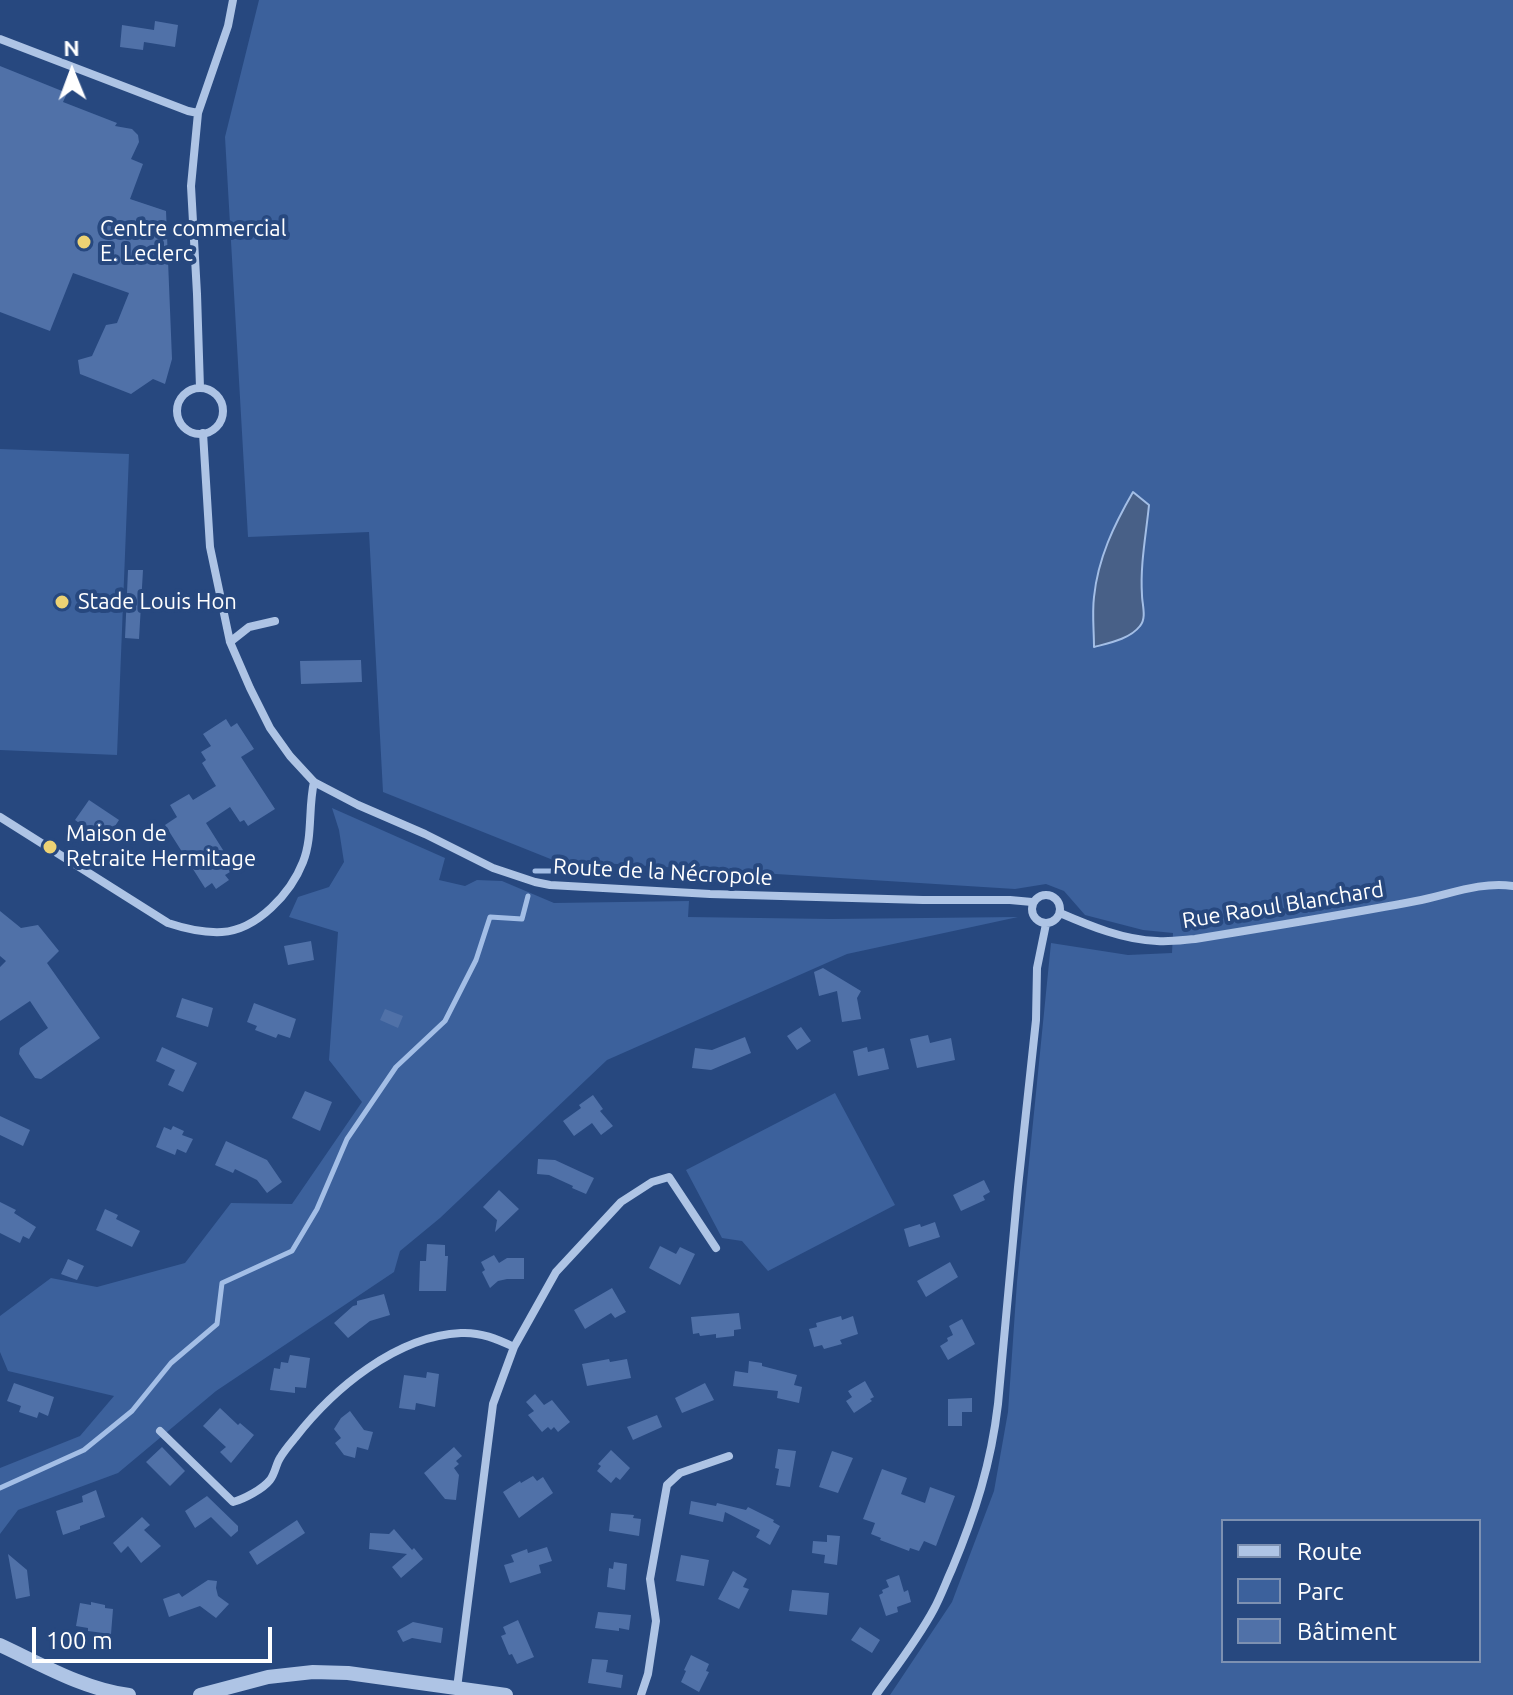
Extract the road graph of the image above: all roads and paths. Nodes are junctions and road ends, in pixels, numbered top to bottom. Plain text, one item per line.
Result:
1 (233, 0) edge
2 (0, 39) edge
3 (198, 113) junction
4 (200, 388) junction
5 (203, 433) junction
6 (275, 621) dead end
7 (230, 642) junction
8 (314, 782) junction
9 (0, 817) edge
10 (1513, 886) edge
11 (1032, 902) junction
12 (1060, 913) junction
13 (1046, 924) junction
14 (716, 1248) dead end
15 (514, 1347) junction
16 (160, 1431) dead end
17 (729, 1456) dead end
18 (0, 1645) edge
19 (457, 1688) junction
20 (129, 1695) edge
21 (200, 1695) edge
22 (506, 1695) edge
23 (641, 1695) edge
24 (876, 1695) edge

1 - 3 street
2 - 3 street
3 - 4 street
4 - 5 street
4 - 5 street
5 - 7 street
6 - 7 street
7 - 8 street
8 - 9 street
8 - 11 street, Route de la Nécropole
10 - 12 street, Rue Raoul Blanchard
11 - 12 street
11 - 13 street
12 - 13 street
13 - 24 street
14 - 15 street
15 - 16 street
15 - 19 street
17 - 23 street
18 - 20 street
19 - 21 street
19 - 22 street

